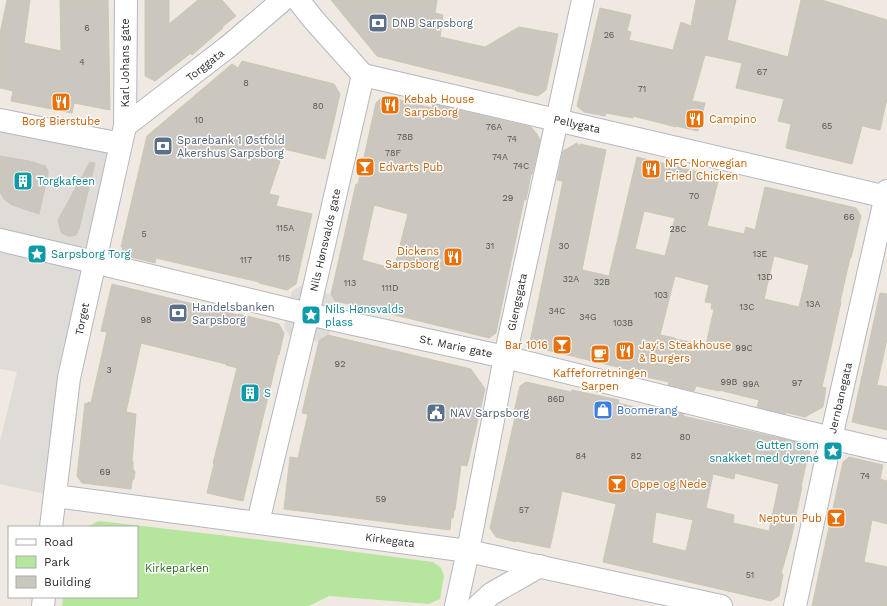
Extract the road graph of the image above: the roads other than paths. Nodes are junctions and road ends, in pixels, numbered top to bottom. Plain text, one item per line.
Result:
1 (126, 0) edge
2 (283, 0) edge
3 (298, 0) edge
4 (583, 0) edge
5 (363, 75) junction
6 (0, 120) edge
7 (557, 120) junction
8 (123, 135) junction
9 (887, 195) edge
10 (0, 240) edge
11 (94, 262) junction
12 (308, 314) junction
13 (505, 357) junction
14 (831, 438) junction
15 (887, 451) edge
16 (55, 496) junction
17 (258, 522) junction
18 (51, 526) edge
19 (468, 551) junction
20 (540, 566) junction
21 (456, 606) edge
22 (478, 606) edge
23 (721, 606) edge
24 (795, 606) edge

1 - 8 street, Karl Johans gate
2 - 8 street, Torggata
3 - 5 street
4 - 7 street, Glengsgata
5 - 7 street, Pellygata
5 - 12 street, Nils Hønsvalds gate
6 - 8 street
7 - 9 street, Pellygata
7 - 13 street, Glengsgata
8 - 11 street, Torget
9 - 14 street, Jernbanegata
10 - 11 street, St. Marie gate
11 - 12 street, St. Marie gate
11 - 16 street, Torget
12 - 13 street, St. Marie gate
12 - 17 street, Nils Hønsvalds gate
13 - 14 street, St. Marie gate
13 - 19 street, Glengsgata
14 - 15 street, St. Marie gate
14 - 24 street, Jernbanegata
16 - 17 street, Kirkegata
16 - 18 street, Torget
17 - 19 street, Kirkegata
19 - 20 street, Kirkegata
19 - 21 street, Glengsgata
20 - 22 street
20 - 23 street, Kirkegata

